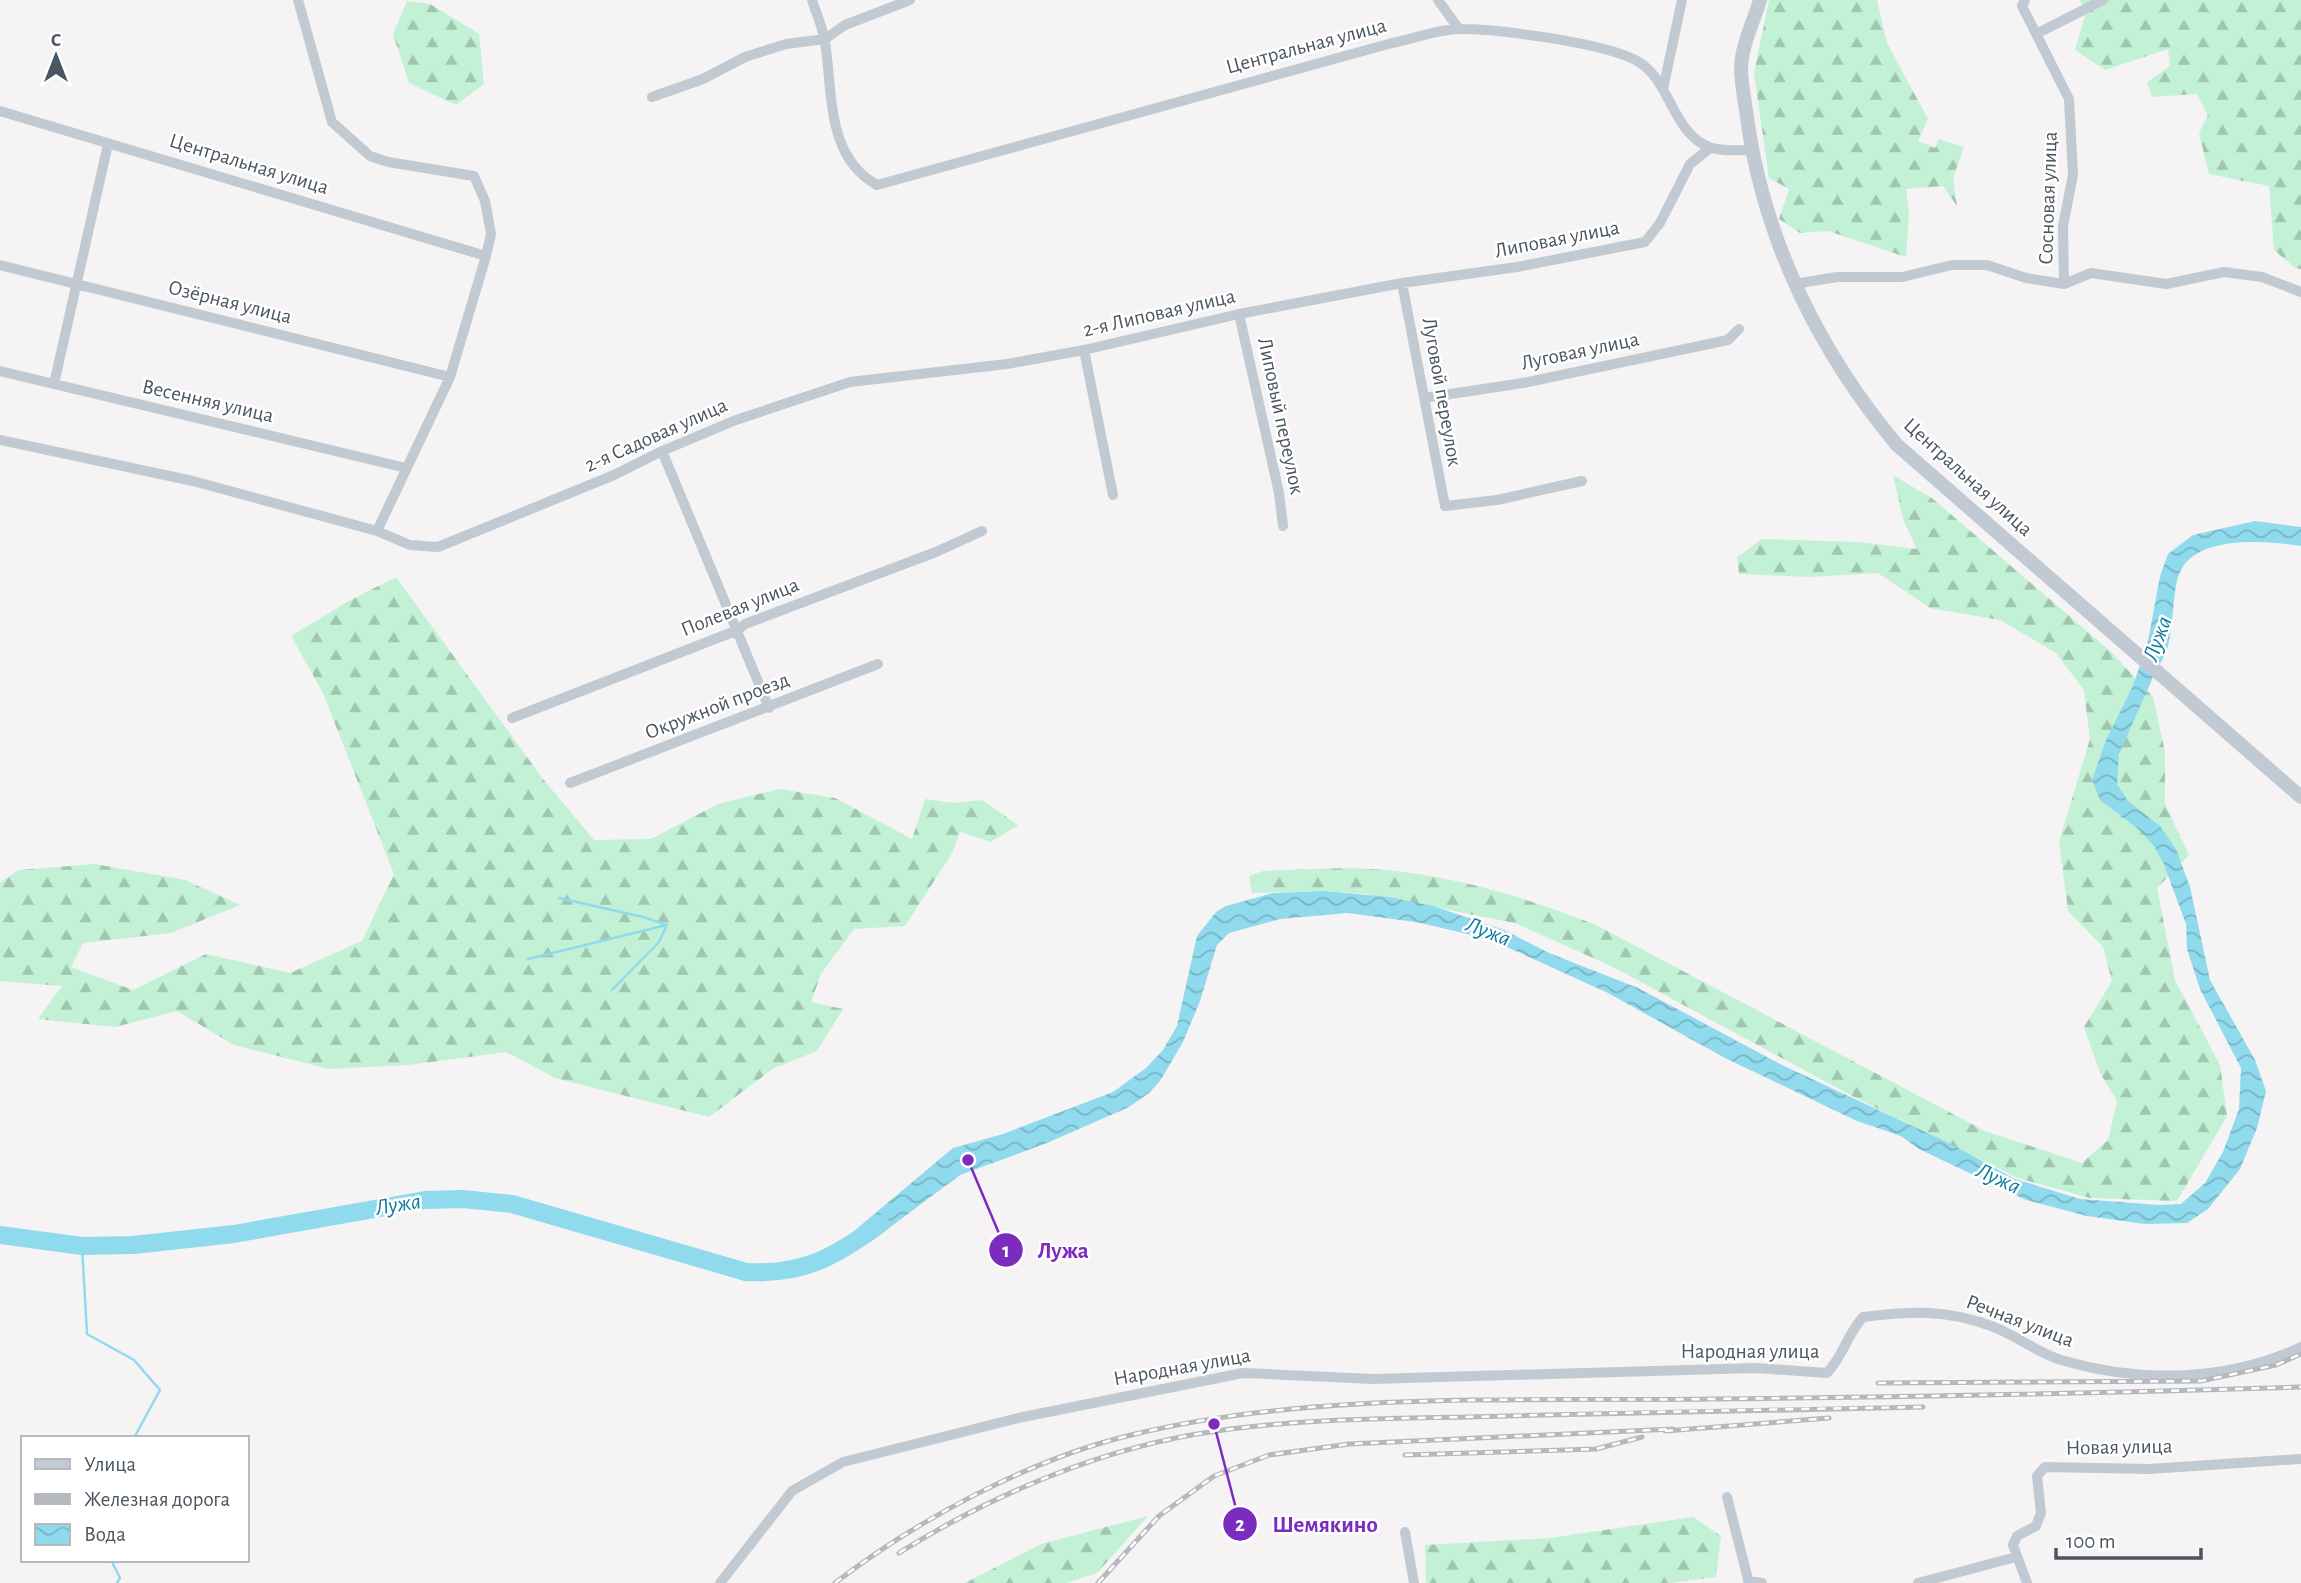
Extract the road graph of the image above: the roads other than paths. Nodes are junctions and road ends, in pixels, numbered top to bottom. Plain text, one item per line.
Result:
1 (298, 0) edge
2 (811, 0) edge
3 (910, 0) edge
4 (1438, 0) edge
5 (1682, 0) edge
6 (1760, 0) edge
7 (2025, 0) edge
8 (2103, 0) edge
9 (1459, 29) junction
10 (2036, 34) junction
11 (825, 39) junction
12 (1663, 89) junction
13 (652, 97) dead end
14 (0, 111) edge
15 (108, 144) junction
16 (1710, 148) junction
17 (1752, 150) junction
18 (486, 256) junction
19 (0, 265) edge
20 (77, 284) junction
21 (1402, 284) junction
22 (1794, 284) junction
23 (2064, 284) junction
24 (2301, 292) edge
25 (1239, 314) junction
26 (1739, 329) dead end
27 (1084, 350) junction
28 (0, 371) edge
29 (924, 373) joint
30 (450, 377) junction
31 (54, 384) junction
32 (1424, 398) junction
33 (0, 440) edge
34 (662, 451) junction
35 (406, 468) junction
36 (1583, 481) dead end
37 (1113, 495) dead end
38 (1283, 526) dead end
39 (377, 531) junction
40 (982, 531) dead end
41 (738, 630) junction
42 (878, 664) dead end
43 (769, 708) junction
44 (512, 718) dead end
45 (570, 783) dead end
46 (2301, 797) edge
47 (2301, 1347) edge
48 (1833, 1366) joint
49 (2301, 1459) edge
50 (1727, 1497) dead end
51 (1405, 1532) dead end
52 (2016, 1558) junction
53 (1748, 1582) edge
54 (720, 1583) edge
55 (1414, 1583) edge
56 (1762, 1583) edge
57 (1918, 1583) edge
58 (2027, 1583) edge

1 - 18 street
2 - 11 street
3 - 11 street
4 - 9 street
5 - 12 street
6 - 17 street, Центральная улица
7 - 10 street, Сосновая улица
8 - 10 street
9 - 11 street, Центральная улица
9 - 12 street, Центральная улица
10 - 23 street, Сосновая улица
11 - 13 street
12 - 16 street, Центральная улица
14 - 15 street, Центральная улица
15 - 18 street, Центральная улица
15 - 20 street
16 - 17 street
16 - 21 street, Липовая улица
17 - 22 street, Центральная улица
18 - 30 street
19 - 20 street, Озёрная улица
20 - 30 street, Озёрная улица
20 - 31 street
21 - 25 street, 2-я Липовая улица
21 - 32 street, Луговой переулок
22 - 23 street
22 - 46 street, Центральная улица
23 - 24 street
25 - 27 street, 2-я Липовая улица
25 - 38 street, Липовый переулок
26 - 32 street, Луговая улица
27 - 29 street, 2-я Липовая улица
27 - 37 street
28 - 31 street, Весенняя улица
29 - 34 street, 2-я Садовая улица
30 - 35 street
31 - 35 street, Весенняя улица
32 - 36 street, Луговой переулок
33 - 39 street
34 - 39 street, 2-я Садовая улица
34 - 41 street
35 - 39 street
40 - 41 street, Полевая улица
41 - 43 street
41 - 44 street, Полевая улица
42 - 43 street, Окружной проезд
43 - 45 street, Окружной проезд
47 - 48 street, Речная улица
48 - 54 street, Народная улица
49 - 52 street, Новая улица
50 - 53 street
51 - 55 street
52 - 57 street
52 - 58 street
53 - 56 street

